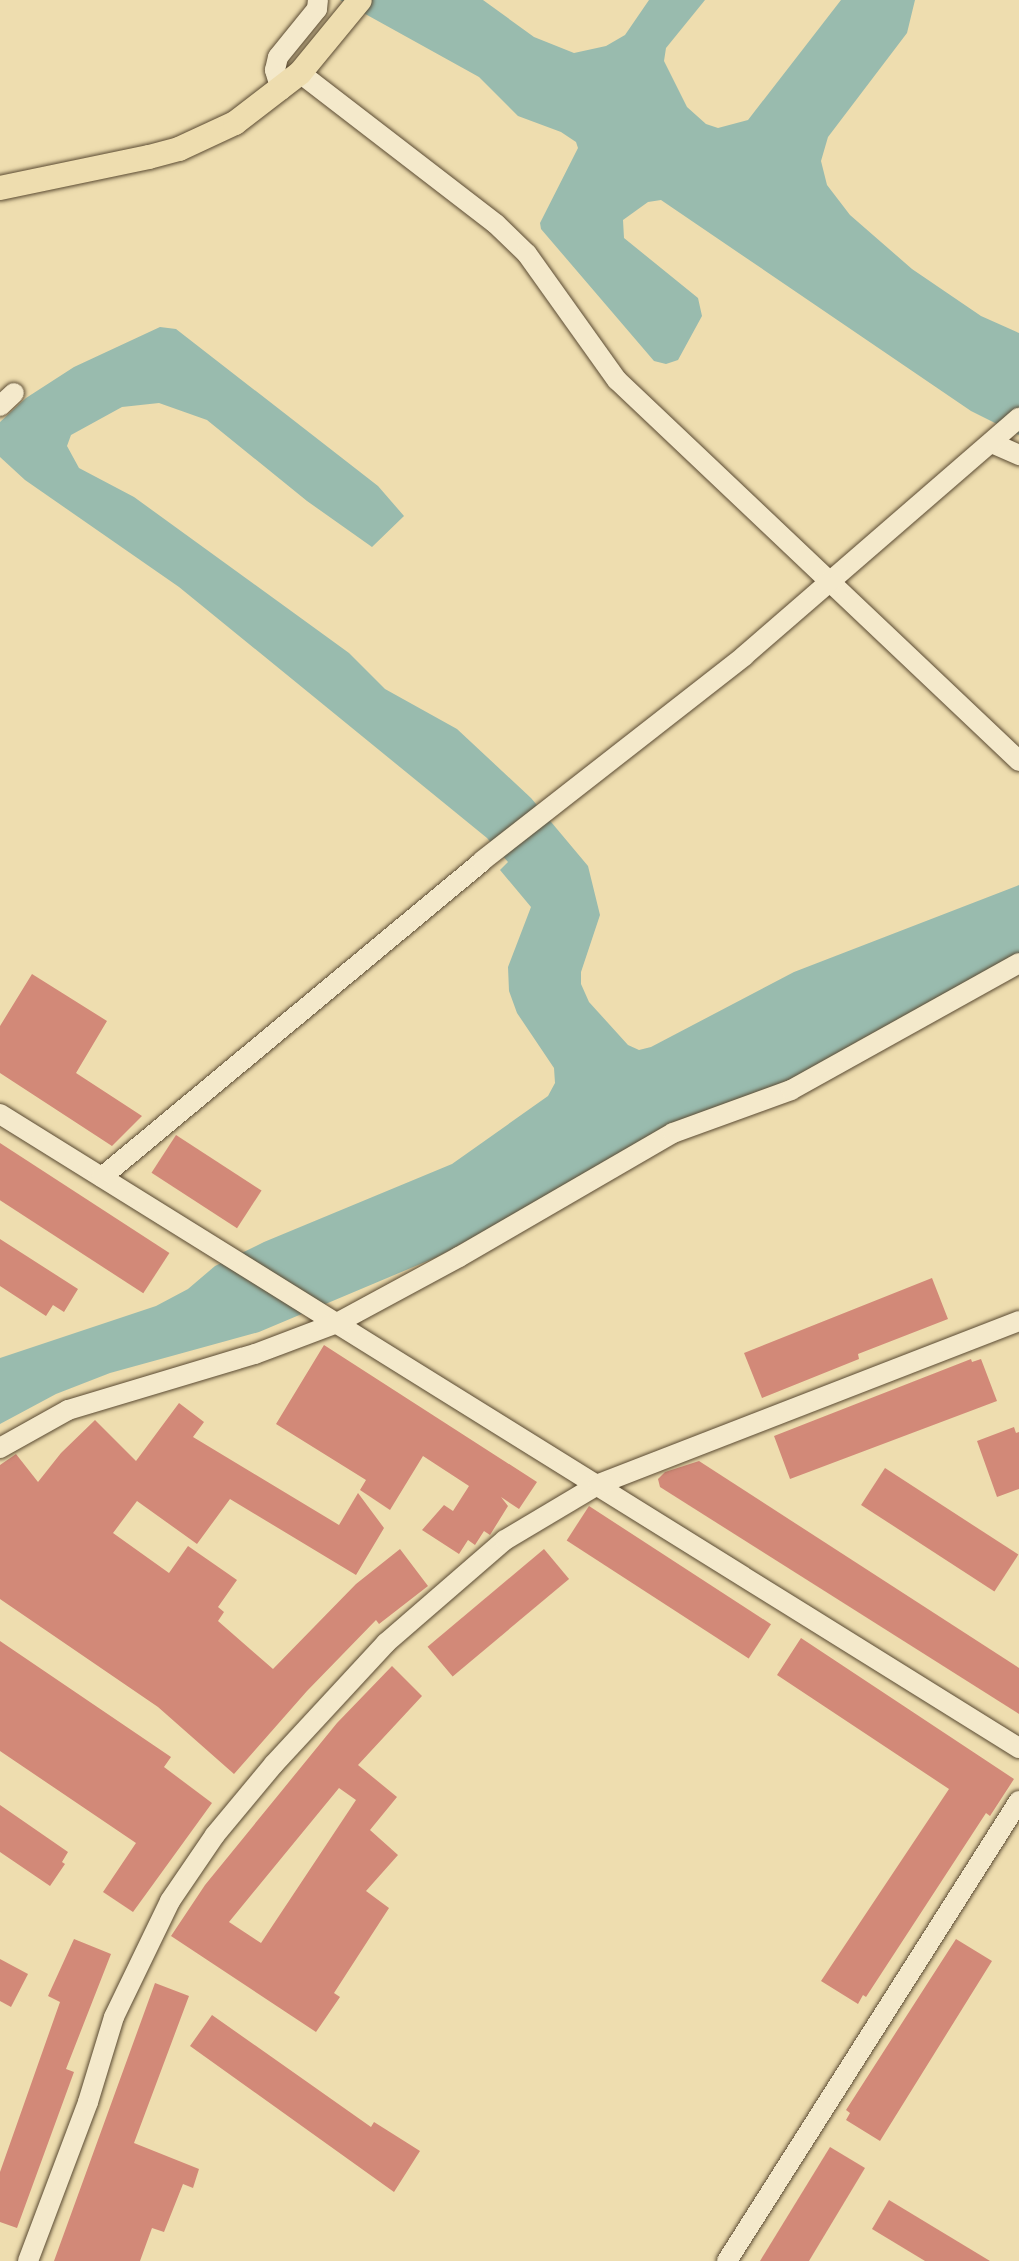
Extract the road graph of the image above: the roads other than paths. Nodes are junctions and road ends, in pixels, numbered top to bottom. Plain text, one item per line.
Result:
1 (318, 0) edge
2 (353, 8) edge
3 (300, 73) junction
4 (281, 90) junction
5 (0, 188) edge
6 (1006, 430) edge
7 (1019, 455) edge
8 (830, 585) junction
9 (1019, 761) edge
10 (1019, 963) edge
11 (0, 1114) edge
12 (102, 1177) junction
13 (1019, 1321) edge
14 (337, 1323) junction
15 (0, 1448) edge
16 (597, 1485) junction
17 (1019, 1748) edge
18 (1019, 1801) edge
19 (28, 2261) edge
20 (727, 2261) edge

1 - 4 street
2 - 3 main road
3 - 4 main road
3 - 8 street
4 - 5 main road
6 - 7 street
6 - 8 street
8 - 9 street
8 - 12 street
10 - 14 street
11 - 12 street
12 - 14 street
13 - 16 street
14 - 15 street
14 - 16 street
16 - 17 street
16 - 19 street
18 - 20 street

